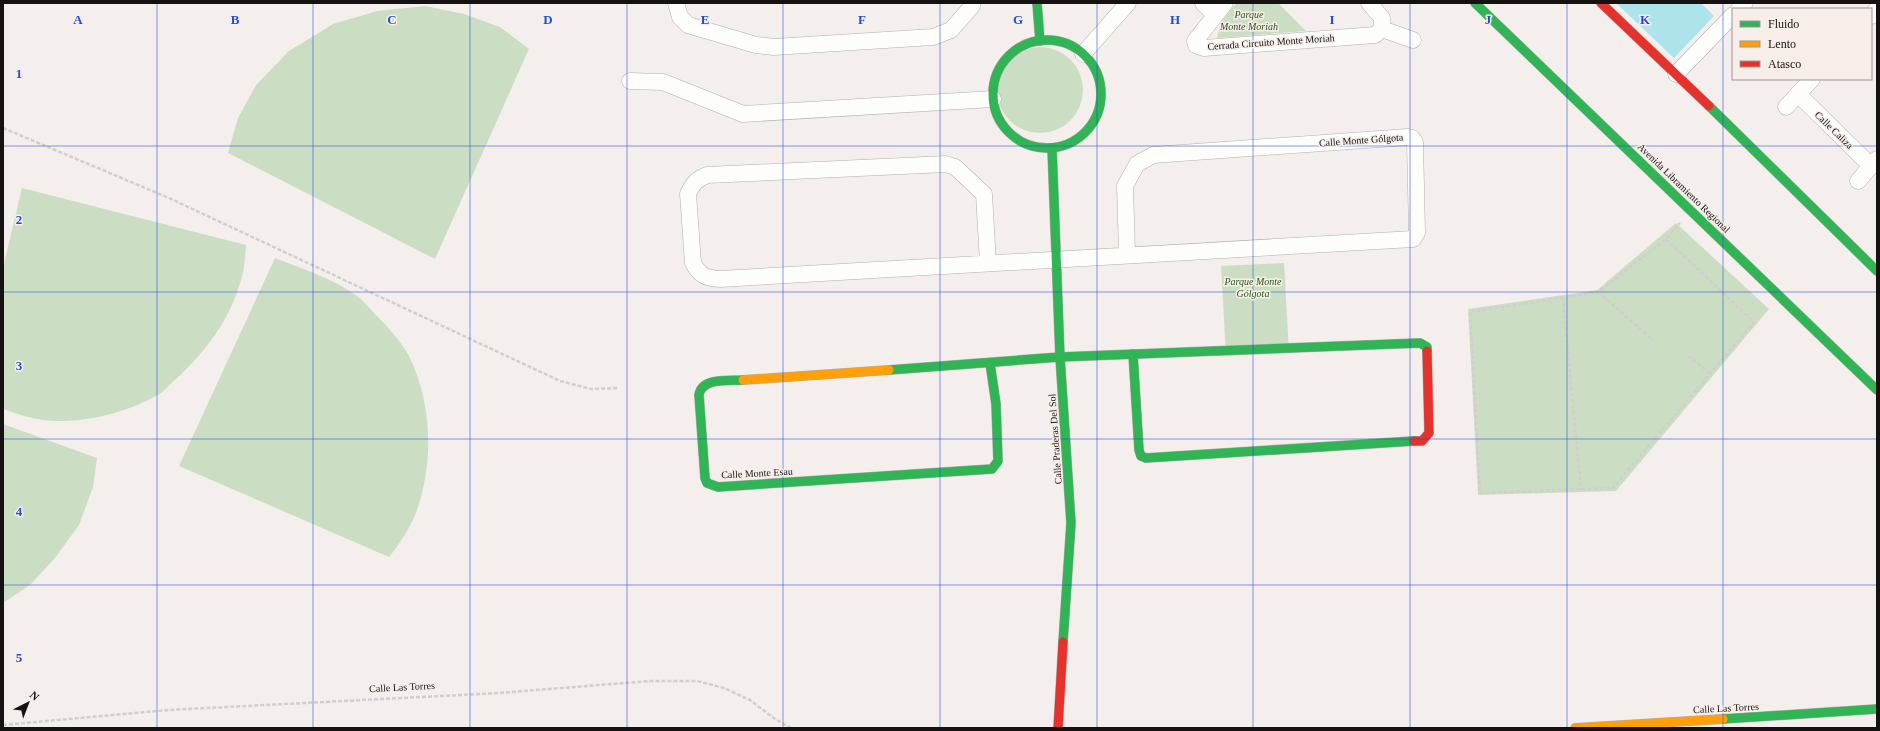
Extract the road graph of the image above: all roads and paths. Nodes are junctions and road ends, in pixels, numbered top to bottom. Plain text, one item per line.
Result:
1 (676, 3) edge
2 (972, 3) edge
3 (1037, 3) edge
4 (1128, 3) edge
5 (1203, 3) edge
6 (1369, 3) edge
7 (1475, 3) edge
8 (1600, 3) edge
9 (1220, 9) edge
10 (1732, 16) edge
11 (1382, 29) junction
12 (1413, 40) dead end
13 (1040, 41) junction
14 (1083, 54) junction
15 (1676, 74) junction
16 (1811, 80) edge
17 (630, 81) dead end
18 (1798, 94) junction
19 (993, 99) junction
20 (1786, 108) dead end
21 (3, 128) edge
22 (1052, 148) junction
23 (1874, 162) edge
24 (1858, 181) dead end
25 (1127, 254) junction
26 (1056, 260) junction
27 (988, 264) junction
28 (1877, 271) edge
29 (1598, 292) junction
30 (1563, 297) junction
31 (1654, 341) dead end
32 (1133, 354) junction
33 (1688, 356) dead end
34 (1060, 357) junction
35 (990, 363) junction
36 (1711, 374) junction
37 (617, 388) dead end
38 (1877, 390) edge
39 (1581, 490) junction
40 (1877, 709) edge
41 (1764, 717) junction
42 (3, 725) edge
43 (791, 728) edge
44 (1058, 728) edge
45 (1575, 728) edge
46 (1764, 728) edge

1 - 2 street
3 - 13 street
4 - 14 street
5 - 9 street, Cerrada Circuito Monte Moriah
6 - 11 street
7 - 38 street, Avenida Libramiento Regional
8 - 15 street
9 - 11 street, Cerrada Circuito Monte Moriah
10 - 15 street
11 - 12 street
13 - 14 street
13 - 19 street
14 - 22 street
15 - 28 street
16 - 18 street
17 - 19 street
18 - 20 street
18 - 23 street, Calle Caliza
19 - 22 street
21 - 37 path
22 - 26 street, Calle Praderas Del Sol
23 - 24 street, Calle Caliza
25 - 25 street, Calle Monte Gólgota
25 - 26 street, Calle Monte Gólgota
26 - 27 street, Calle Monte Gólgota
26 - 34 street, Calle Praderas Del Sol
27 - 27 street, Calle Monte Gólgota
29 - 30 path
29 - 31 path
29 - 36 path
30 - 39 path
30 - 39 path
32 - 32 street, Calle Monte Esau
32 - 34 street, Calle Monte Esau
33 - 36 path
34 - 35 street, Calle Monte Esau
34 - 44 street, Calle Praderas Del Sol
35 - 35 street, Calle Monte Esau
36 - 39 path
40 - 41 street, Calle Las Torres
41 - 45 street, Calle Las Torres
41 - 46 street
42 - 43 path, Calle Las Torres

